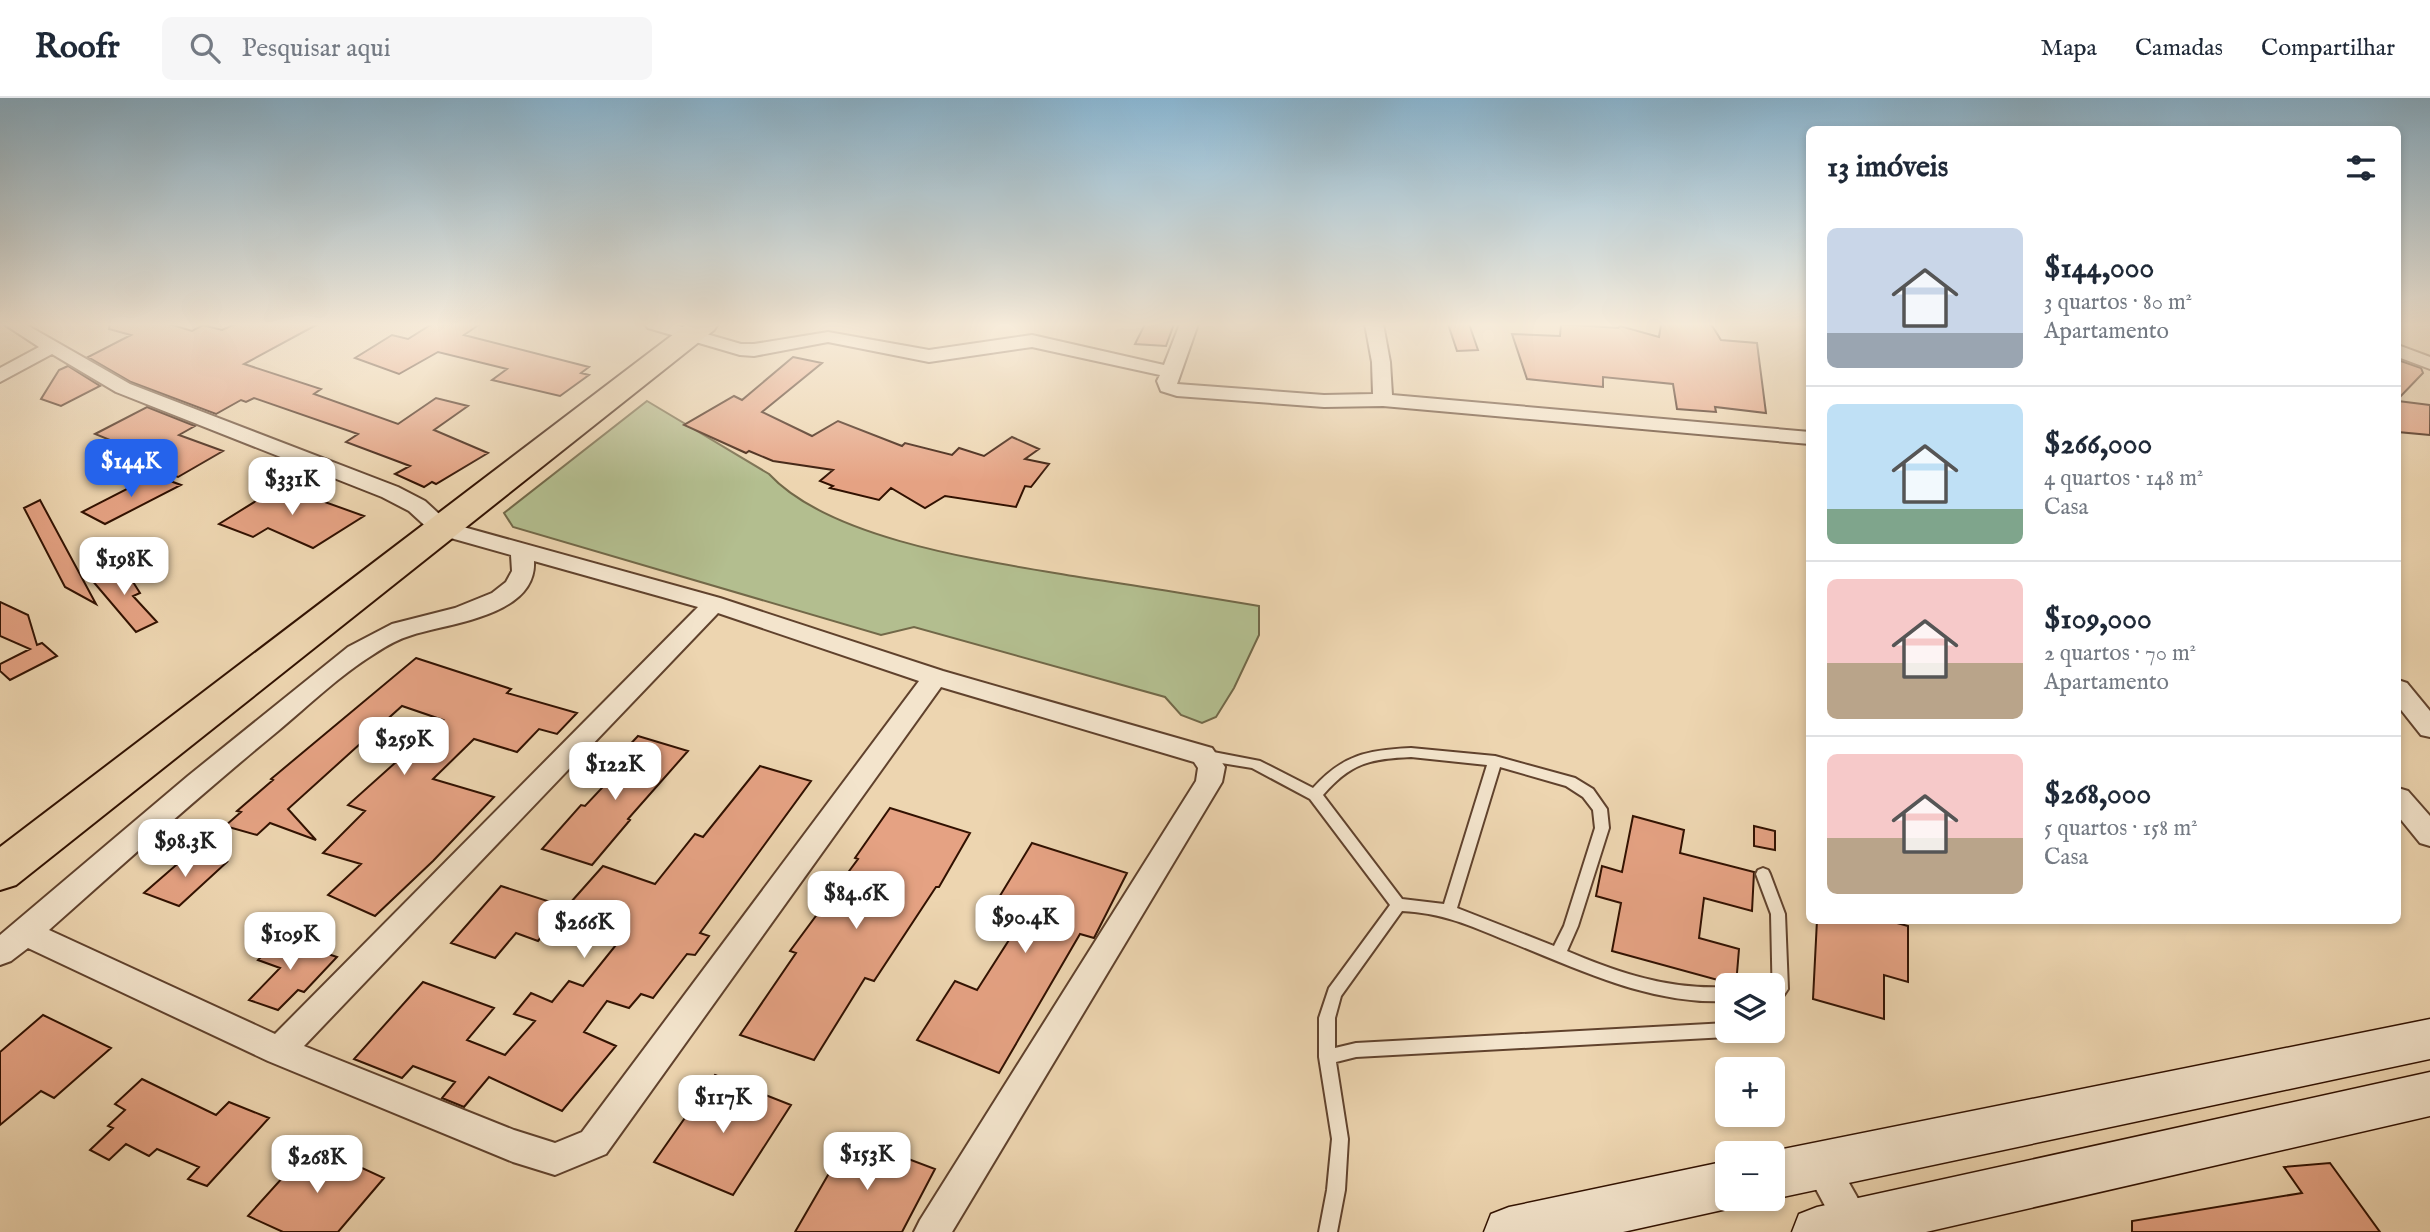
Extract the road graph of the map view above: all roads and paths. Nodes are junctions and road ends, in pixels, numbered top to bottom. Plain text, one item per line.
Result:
1 (105, 377) edge
2 (635, 377) edge
3 (1169, 377) edge
4 (1382, 377) edge
5 (1383, 400) junction
6 (1806, 438) edge
7 (441, 528) junction
8 (522, 550) junction
9 (715, 604) junction
10 (935, 677) junction
11 (2401, 694) edge
12 (2430, 728) edge
13 (1203, 755) junction
14 (1495, 761) junction
15 (1315, 795) junction
16 (2401, 801) edge
17 (2430, 835) edge
18 (0, 872) edge
19 (1763, 874) dead end
20 (1398, 905) junction
21 (1449, 911) junction
22 (26, 933) junction
23 (0, 951) edge
24 (1558, 954) junction
25 (1776, 973) edge
26 (1715, 995) edge
27 (1715, 1031) edge
28 (2409, 1043) edge
29 (279, 1051) junction
30 (1327, 1057) junction
31 (2429, 1094) edge
32 (1820, 1165) junction
33 (1785, 1172) edge
34 (1715, 1188) edge
35 (1844, 1229) edge
36 (932, 1232) edge
37 (1328, 1232) edge
38 (1509, 1232) edge

1 - 7 street
2 - 7 highway
3 - 5 street
4 - 5 street
5 - 6 street
7 - 8 street
7 - 18 highway
8 - 9 street
8 - 22 street
9 - 10 street
9 - 29 street
10 - 13 street
10 - 29 street
11 - 12 street
13 - 15 lane
13 - 36 street
14 - 15 lane
14 - 21 lane
14 - 24 lane
15 - 20 lane
16 - 17 street
19 - 25 lane
20 - 21 lane
20 - 30 lane
21 - 24 lane
22 - 23 street
22 - 29 street
24 - 26 lane
27 - 30 lane
28 - 31 street
28 - 32 street
30 - 37 lane
31 - 35 street
32 - 33 street
32 - 35 street
34 - 38 street

